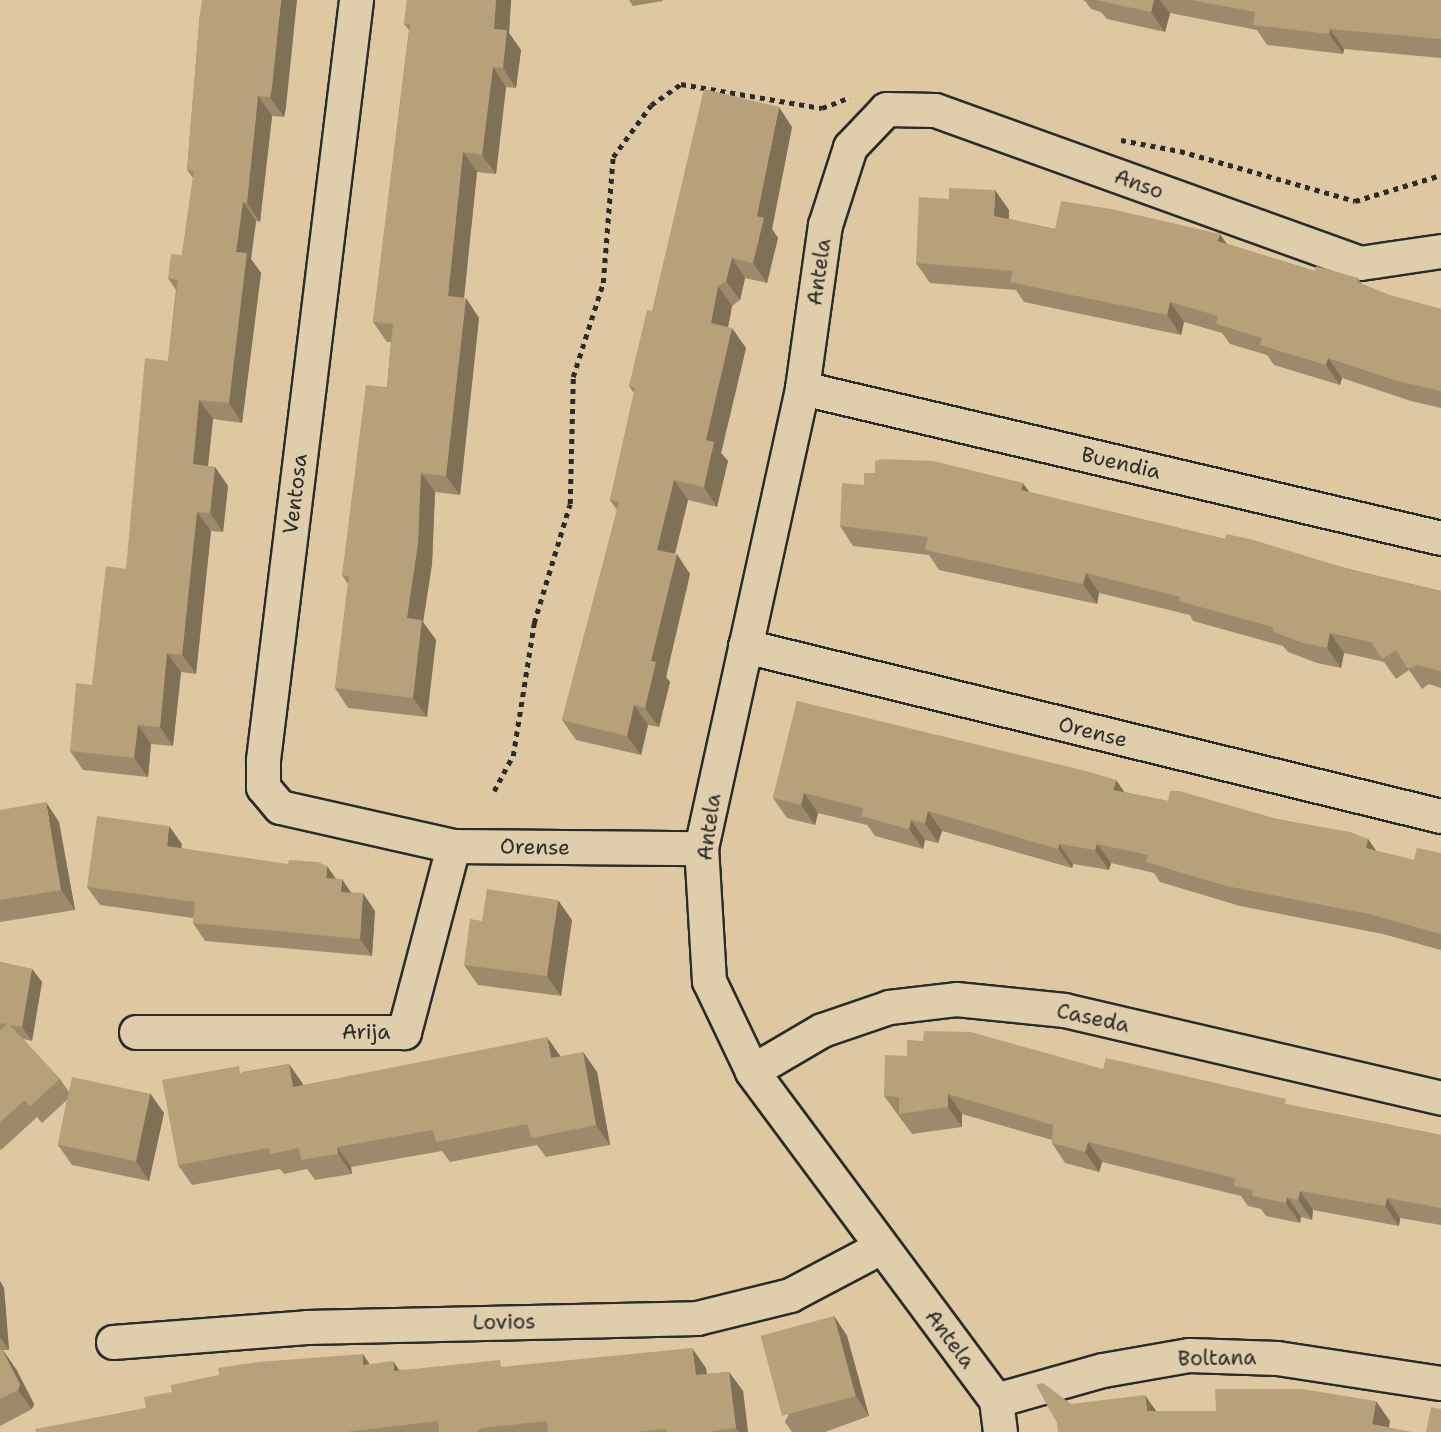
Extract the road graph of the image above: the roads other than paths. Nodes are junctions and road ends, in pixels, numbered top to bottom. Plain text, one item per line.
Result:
1 (356, 0) edge
2 (850, 147) joint
3 (1441, 251) edge
4 (802, 388) junction
5 (1441, 538) edge
6 (745, 646) junction
7 (1441, 816) edge
8 (453, 846) junction
9 (701, 848) junction
10 (136, 1032) dead end
11 (752, 1071) junction
12 (1441, 1098) edge
13 (881, 1247) junction
14 (113, 1342) dead end
15 (1441, 1383) edge
16 (998, 1416) edge

1 - 8 street, Ventosa
2 - 3 street, Anso
2 - 4 street, Antela
4 - 5 street, Buendia
4 - 6 street, Antela
6 - 7 street, Orense
6 - 9 street, Antela
8 - 9 street, Orense
8 - 10 street, Arija
9 - 11 street, Antela
11 - 12 street, Caseda
11 - 13 street, Antela
13 - 14 street, Lovios
13 - 16 street, Antela
15 - 16 street, Boltana

